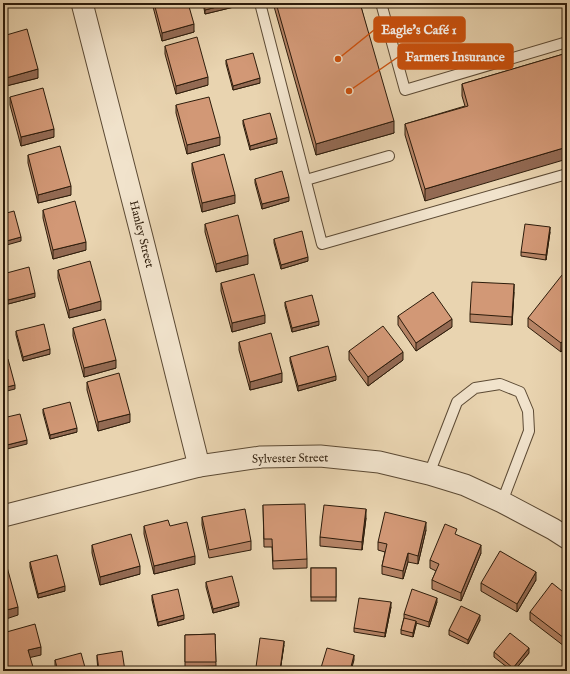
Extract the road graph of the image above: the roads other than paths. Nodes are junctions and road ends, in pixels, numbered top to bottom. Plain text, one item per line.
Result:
1 (82, 3) edge
2 (260, 3) edge
3 (381, 3) edge
4 (567, 42) edge
5 (389, 156) dead end
6 (567, 174) edge
7 (306, 180) junction
8 (199, 466) junction
9 (429, 474) junction
10 (502, 502) junction
11 (3, 516) edge
12 (567, 538) edge

1 - 8 street, Hanley Street
2 - 7 lane
3 - 4 lane
5 - 7 lane
6 - 7 lane
8 - 9 street, Sylvester Street
8 - 11 street, Sylvester Street
9 - 10 street, Sylvester Street
9 - 10 lane
10 - 12 street, Sylvester Street

